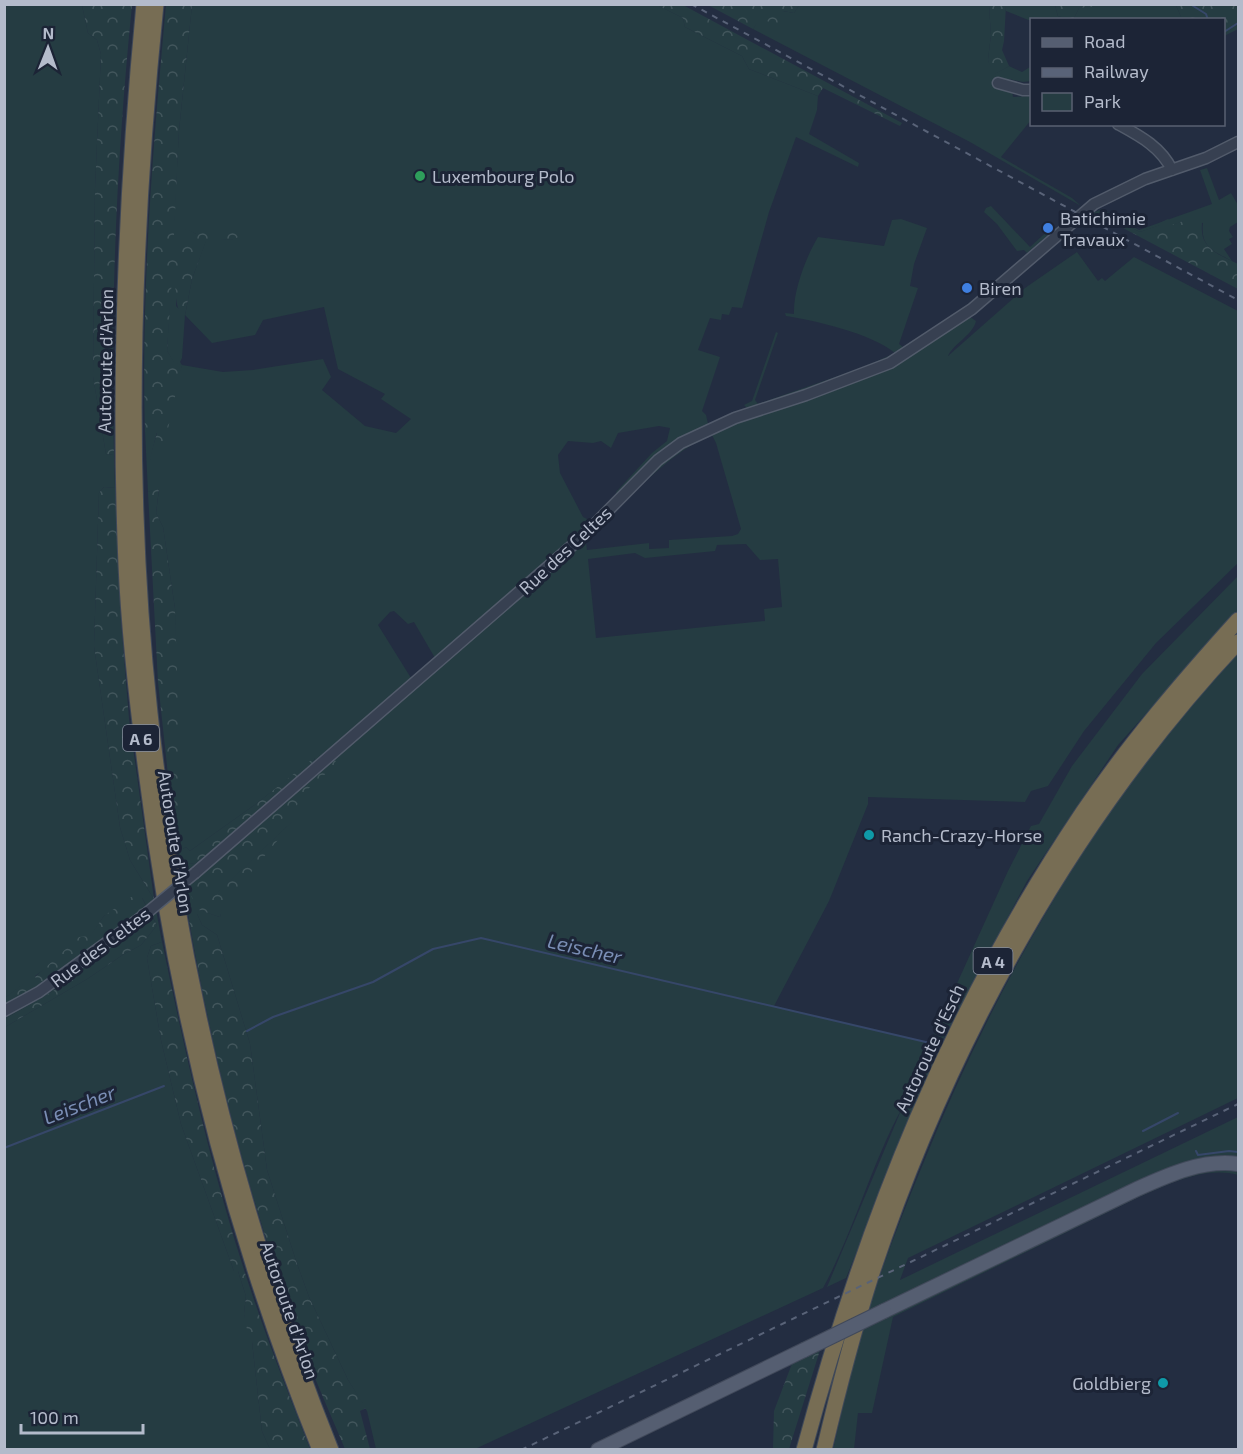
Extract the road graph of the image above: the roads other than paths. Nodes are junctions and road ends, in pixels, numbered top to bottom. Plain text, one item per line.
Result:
1 (144, 4) edge
2 (156, 4) edge
3 (998, 83) dead end
4 (1030, 90) edge
5 (1122, 126) edge
6 (1239, 142) edge
7 (1172, 170) junction
8 (1239, 620) edge
9 (1239, 642) edge
10 (4, 1011) edge
11 (1239, 1164) edge
12 (320, 1449) edge
13 (331, 1449) edge
14 (598, 1449) edge
15 (804, 1449) edge
16 (824, 1449) edge

1 - 12 highway, Autoroute d'Arlon / A 6
2 - 13 highway, Autoroute d'Arlon / A 6
3 - 4 street
5 - 7 street
6 - 7 street, Rue des Celtes
7 - 10 street, Rue des Celtes, bridge
8 - 15 highway, Autoroute d'Esch / A 4
9 - 16 highway, Autoroute d'Esch / A 4
11 - 14 main road, bridge

